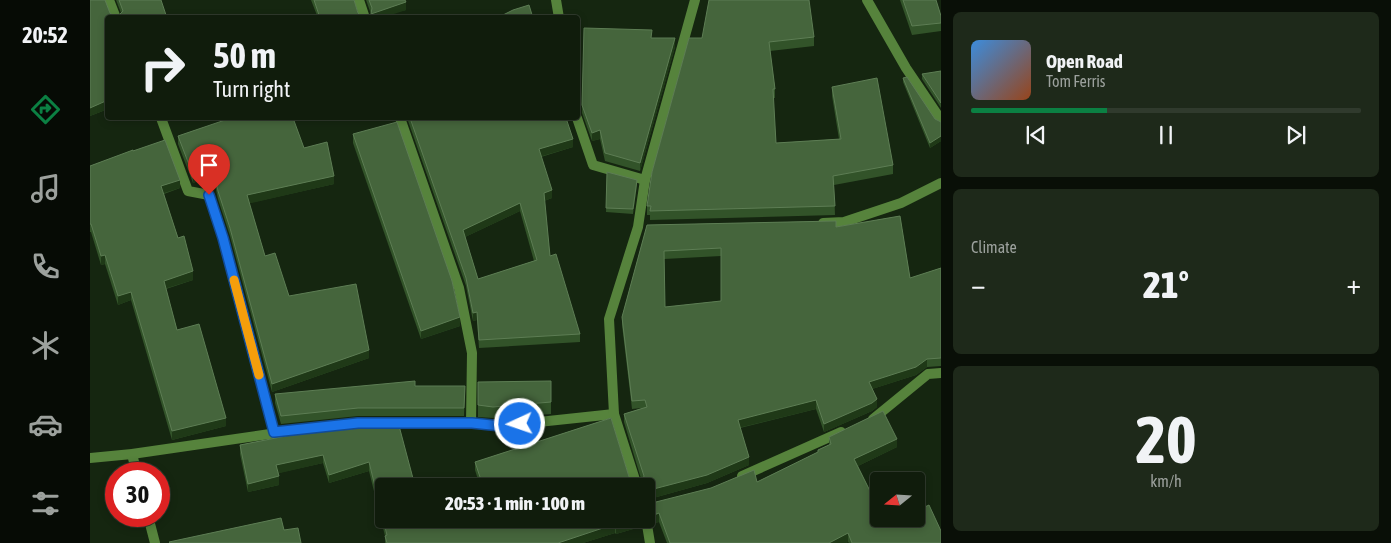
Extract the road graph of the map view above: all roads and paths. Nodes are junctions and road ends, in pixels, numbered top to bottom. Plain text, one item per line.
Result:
1 (109, 0) edge
2 (359, 0) edge
3 (556, 0) edge
4 (695, 0) edge
5 (867, 0) edge
6 (115, 15) edge
7 (364, 15) edge
8 (558, 15) edge
9 (162, 120) edge
10 (401, 120) edge
11 (578, 120) edge
12 (941, 120) edge
13 (645, 180) junction
14 (941, 183) edge
15 (808, 223) edge
16 (941, 373) edge
17 (614, 414) junction
18 (867, 421) edge
19 (377, 423) edge
20 (472, 423) junction
21 (311, 428) edge
22 (850, 429) edge
23 (274, 432) junction
24 (132, 454) junction
25 (90, 458) edge
26 (134, 462) edge
27 (635, 478) edge
28 (735, 479) edge
29 (151, 527) edge
30 (648, 528) edge
31 (155, 543) edge
32 (650, 543) edge

1 - 6 street
2 - 7 street
3 - 8 street
4 - 13 street
5 - 12 street
9 - 23 street
10 - 20 street
11 - 13 street
13 - 17 street
14 - 15 street
16 - 18 street
17 - 20 street
17 - 27 street
19 - 20 street
21 - 23 street
22 - 28 street
23 - 24 street
24 - 25 street
24 - 26 street
29 - 31 street
30 - 32 street

